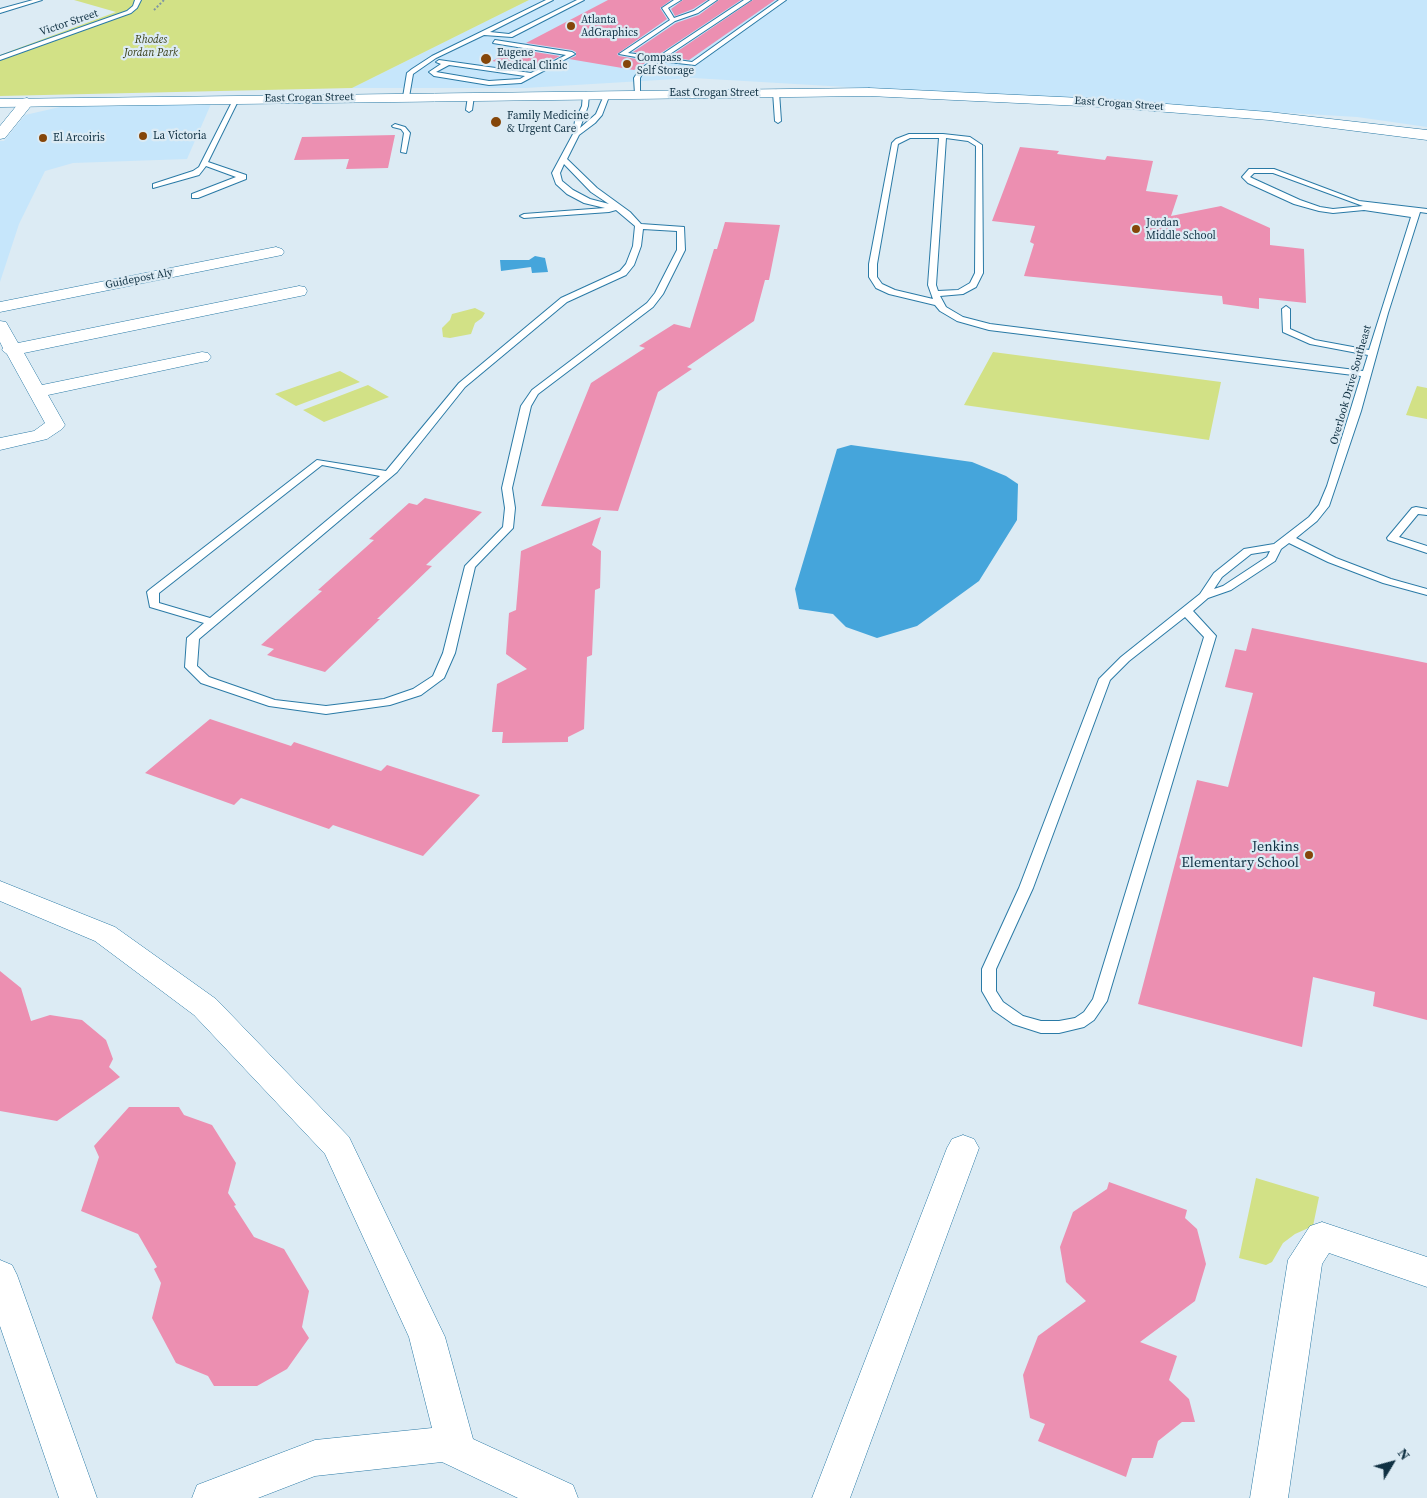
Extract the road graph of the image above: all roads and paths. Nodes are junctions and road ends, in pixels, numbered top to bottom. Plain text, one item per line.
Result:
1 (39, 0) edge
2 (138, 0) edge
3 (550, 0) edge
4 (581, 0) edge
5 (678, 0) edge
6 (714, 0) edge
7 (748, 0) edge
8 (784, 0) edge
9 (541, 5) junction
10 (565, 8) junction
11 (0, 11) edge
12 (673, 20) junction
13 (484, 33) junction
14 (472, 38) junction
15 (0, 58) edge
16 (430, 60) junction
17 (660, 60) junction
18 (448, 63) junction
19 (532, 76) junction
20 (776, 92) junction
21 (638, 93) junction
22 (586, 94) junction
23 (606, 94) junction
24 (406, 97) junction
25 (236, 99) junction
26 (27, 102) junction
27 (0, 103) edge
28 (778, 121) dead end
29 (395, 126) dead end
30 (0, 134) edge
31 (576, 134) junction
32 (1427, 135) edge
33 (943, 136) junction
34 (404, 152) dead end
35 (564, 160) junction
36 (204, 163) junction
37 (156, 186) dead end
38 (576, 186) junction
39 (195, 196) dead end
40 (619, 209) junction
41 (1420, 212) edge
42 (524, 216) dead end
43 (639, 226) junction
44 (276, 252) dead end
45 (299, 291) dead end
46 (935, 294) junction
47 (938, 303) junction
48 (1, 307) edge
49 (1286, 309) dead end
50 (0, 326) edge
51 (12, 350) junction
52 (1372, 353) junction
53 (202, 357) dead end
54 (1367, 374) junction
55 (37, 392) junction
56 (0, 444) edge
57 (388, 474) junction
58 (1427, 512) edge
59 (1290, 538) junction
60 (1277, 547) junction
61 (1427, 550) edge
62 (1427, 592) edge
63 (1204, 596) junction
64 (1186, 611) junction
65 (212, 622) junction
66 (0, 890) edge
67 (963, 1148) dead end
68 (1427, 1272) edge
69 (0, 1275) edge
70 (458, 1450) junction
71 (78, 1498) edge
72 (211, 1498) edge
73 (558, 1498) edge
74 (832, 1498) edge
75 (1269, 1498) edge

1 - 11 lane
2 - 15 lane, Victor Street
3 - 9 lane
4 - 10 lane
5 - 12 lane
6 - 12 lane
7 - 17 lane
8 - 17 lane
9 - 10 lane
9 - 13 lane
10 - 13 lane
12 - 17 lane
13 - 14 lane
14 - 16 lane
14 - 19 lane
16 - 18 lane
16 - 24 lane
17 - 21 lane
18 - 19 lane
18 - 19 lane
20 - 21 main road, East Crogan Street
20 - 28 lane
20 - 32 main road, East Crogan Street
21 - 23 main road, East Crogan Street
22 - 23 main road, East Crogan Street
22 - 24 main road, East Crogan Street
22 - 31 lane
23 - 31 lane
24 - 25 main road, East Crogan Street
25 - 26 main road, East Crogan Street
25 - 36 lane
26 - 27 main road, East Crogan Street
26 - 30 street
29 - 34 lane
31 - 35 lane
33 - 46 lane
33 - 46 lane
33 - 47 lane
35 - 38 lane
35 - 38 lane
36 - 37 lane
36 - 39 lane
38 - 40 lane
38 - 40 lane
40 - 42 lane
40 - 43 lane
41 - 41 lane
41 - 52 lane, Overlook Drive Southeast
43 - 57 lane
43 - 65 lane
44 - 48 street, Guidepost Aly
45 - 51 street
46 - 47 lane
47 - 54 lane
49 - 52 lane
50 - 51 street
51 - 55 street
52 - 54 lane, Overlook Drive Southeast
53 - 55 street
54 - 59 lane, Overlook Drive Southeast
55 - 56 street
57 - 65 lane
57 - 65 lane
58 - 61 lane
59 - 60 lane, Overlook Drive Southeast
59 - 62 lane
60 - 63 lane
60 - 63 lane
63 - 64 lane
64 - 64 lane
66 - 70 street
67 - 74 street
68 - 75 street
69 - 71 street
70 - 72 street
70 - 73 street

